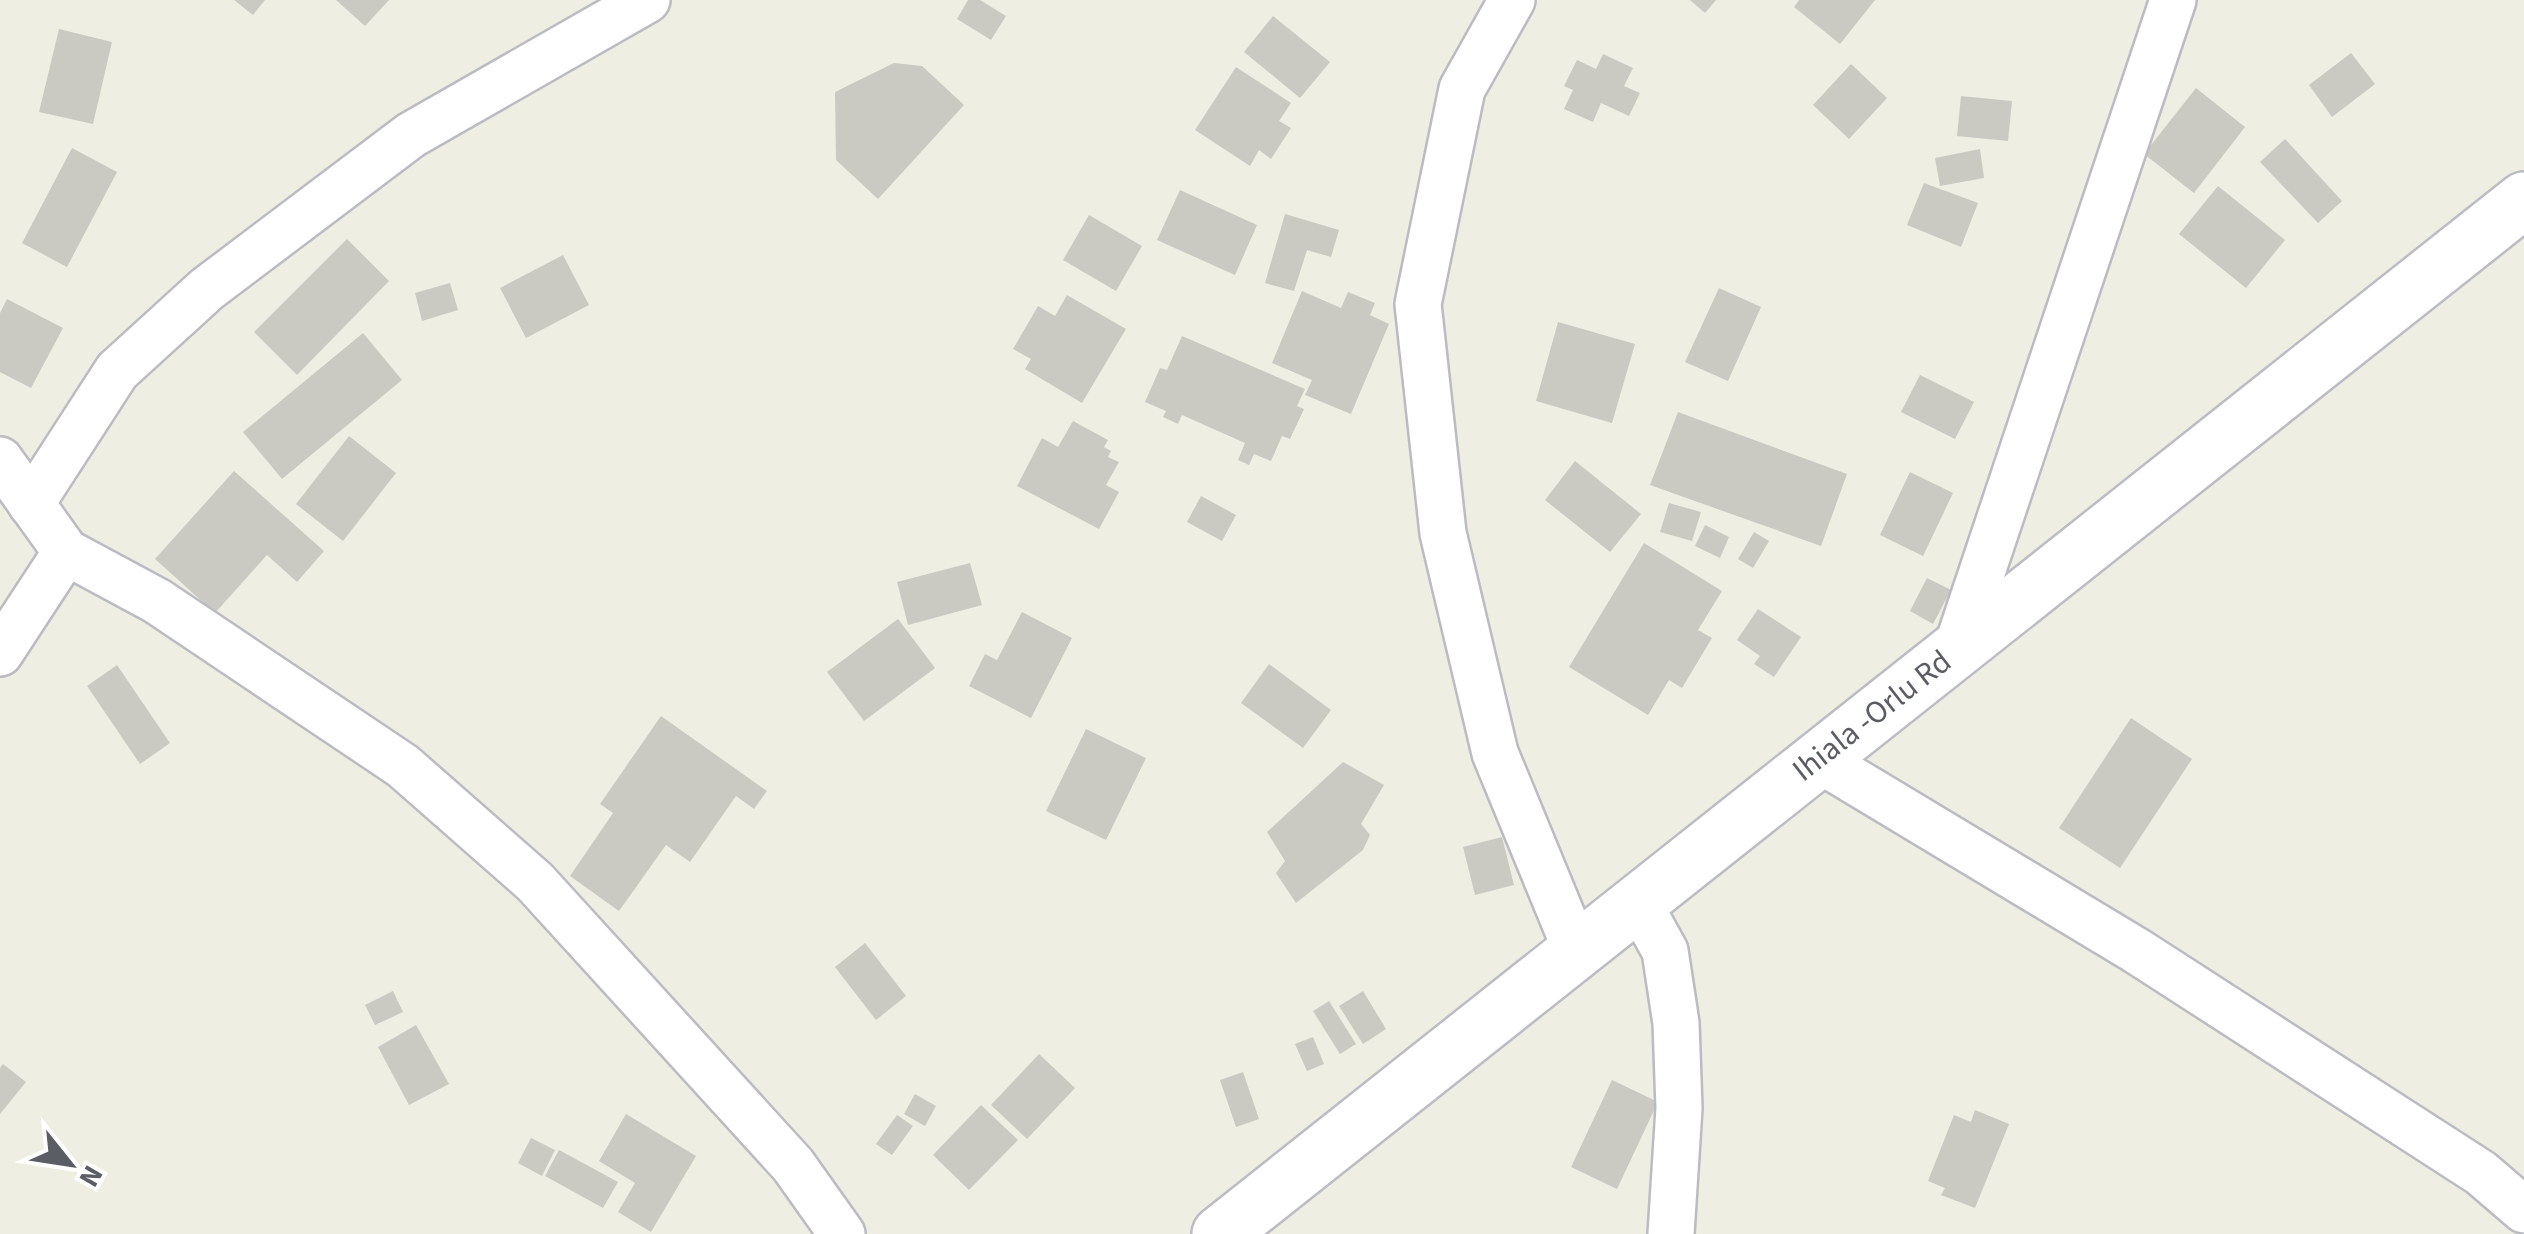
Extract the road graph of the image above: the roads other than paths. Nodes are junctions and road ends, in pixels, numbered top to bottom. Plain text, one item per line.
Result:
1 (647, 0) edge
2 (1512, 0) edge
3 (2173, 0) edge
4 (2524, 200) edge
5 (0, 460) edge
6 (32, 504) junction
7 (66, 552) junction
8 (1956, 650) junction
9 (0, 653) edge
10 (1818, 759) junction
11 (1638, 902) junction
12 (1576, 950) junction
13 (2524, 1210) edge
14 (842, 1234) edge
15 (1220, 1234) edge
16 (1671, 1234) edge

1 - 6 street
2 - 12 street
3 - 8 street
4 - 8 main road, Ihiala -Orlu Rd
5 - 6 street
6 - 7 street
7 - 9 street
7 - 14 street
8 - 10 main road, Ihiala -Orlu Rd
10 - 11 main road, Ihiala -Orlu Rd
10 - 13 street
11 - 12 main road, Ihiala -Orlu Rd
11 - 16 street
12 - 15 main road, Ihiala -Orlu Rd

